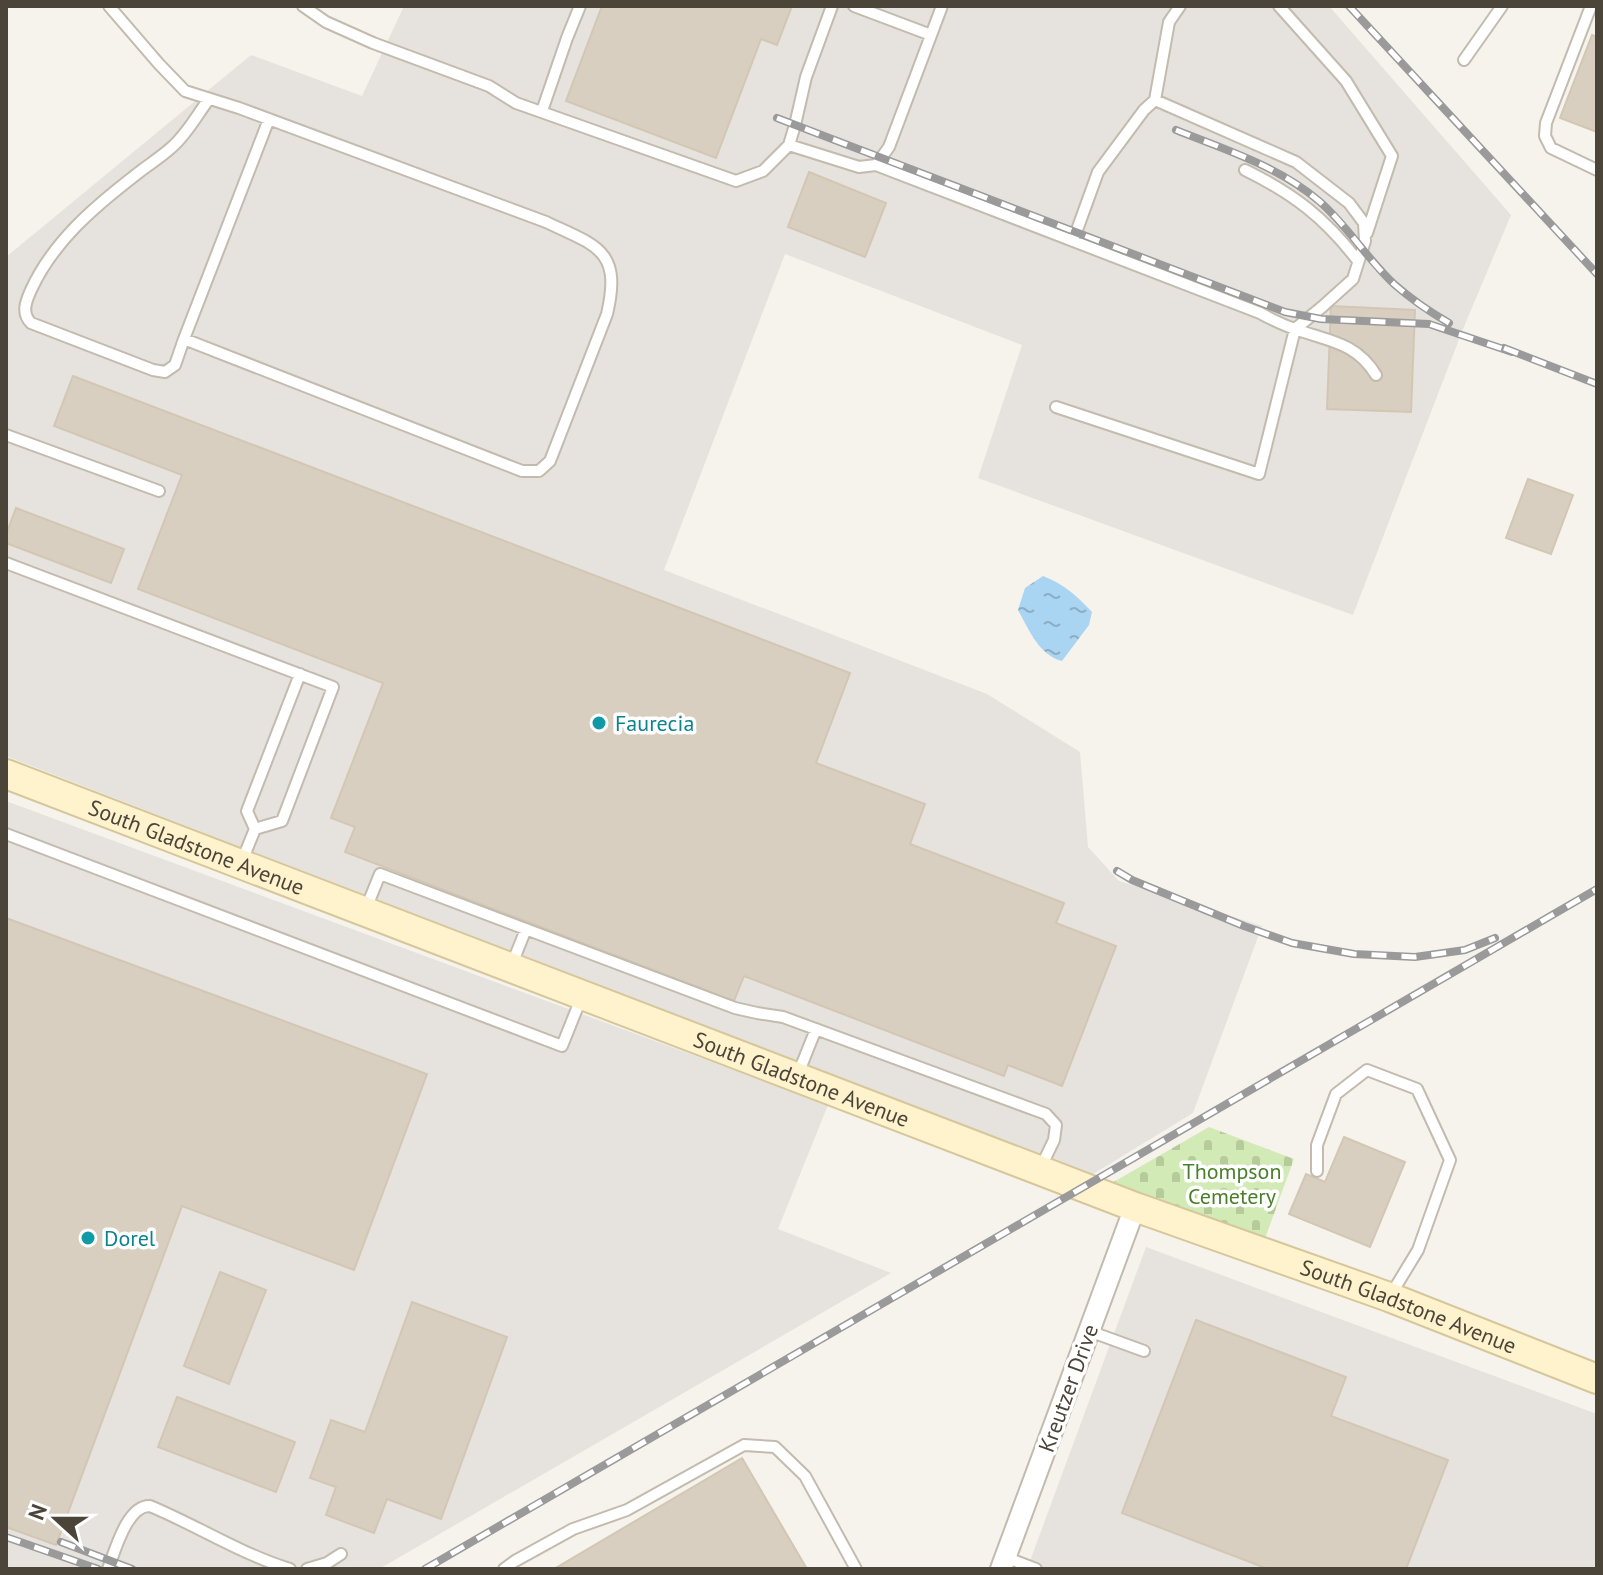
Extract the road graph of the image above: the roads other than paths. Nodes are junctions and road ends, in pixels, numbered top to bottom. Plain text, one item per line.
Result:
1 (109, 6) edge
2 (303, 6) edge
3 (580, 6) edge
4 (832, 6) edge
5 (854, 6) edge
6 (942, 6) edge
7 (1180, 6) edge
8 (1279, 6) edge
9 (1502, 6) edge
10 (1591, 6) edge
11 (931, 35) junction
12 (1464, 60) dead end
13 (209, 99) junction
14 (1155, 100) junction
15 (542, 111) junction
16 (269, 119) junction
17 (789, 145) junction
18 (876, 165) junction
19 (1245, 170) dead end
20 (1597, 170) edge
21 (1073, 241) junction
22 (1365, 241) junction
23 (1358, 261) junction
24 (1295, 329) junction
25 (184, 339) junction
26 (1376, 375) dead end
27 (1056, 407) dead end
28 (6, 435) edge
29 (159, 491) dead end
30 (6, 563) edge
31 (300, 674) junction
32 (6, 774) edge
33 (255, 829) junction
34 (6, 834) edge
35 (241, 863) junction
36 (365, 911) junction
37 (526, 929) junction
38 (511, 967) junction
39 (582, 994) junction
40 (816, 1029) junction
41 (797, 1076) junction
42 (1040, 1169) junction
43 (1317, 1171) dead end
44 (1135, 1207) junction
45 (1389, 1297) junction
46 (1089, 1331) junction
47 (1144, 1351) dead end
48 (1597, 1379) edge
49 (341, 1554) dead end
50 (1003, 1563) edge
51 (108, 1569) edge
52 (290, 1569) edge
53 (307, 1569) edge
54 (504, 1569) edge
55 (856, 1569) edge
56 (1036, 1569) edge

1 - 13 lane
2 - 15 lane
3 - 15 lane
4 - 17 lane
5 - 11 lane
6 - 11 lane
7 - 14 lane
8 - 22 lane
9 - 12 lane
10 - 20 lane
11 - 18 lane
13 - 16 lane
13 - 25 lane
14 - 21 lane
14 - 22 lane
15 - 17 lane
16 - 25 lane
16 - 25 lane
17 - 18 lane
18 - 21 lane
19 - 23 lane
21 - 24 lane
22 - 23 lane
23 - 24 lane
24 - 26 lane
24 - 27 lane
28 - 29 lane
30 - 31 lane
31 - 33 lane
31 - 33 lane
32 - 35 street, South Gladstone Avenue
33 - 35 lane
34 - 39 lane
35 - 36 street, South Gladstone Avenue
36 - 37 lane
36 - 38 street, South Gladstone Avenue
37 - 38 lane
37 - 40 lane
38 - 39 street, South Gladstone Avenue
39 - 41 street, South Gladstone Avenue
40 - 41 lane
40 - 42 lane
41 - 42 street, South Gladstone Avenue
42 - 44 street, South Gladstone Avenue
43 - 45 lane
44 - 45 street, South Gladstone Avenue
44 - 46 street, Kreutzer Drive
45 - 48 street, South Gladstone Avenue
46 - 47 lane
46 - 50 street, Kreutzer Drive
49 - 53 lane
50 - 56 lane
51 - 52 lane
54 - 55 lane

